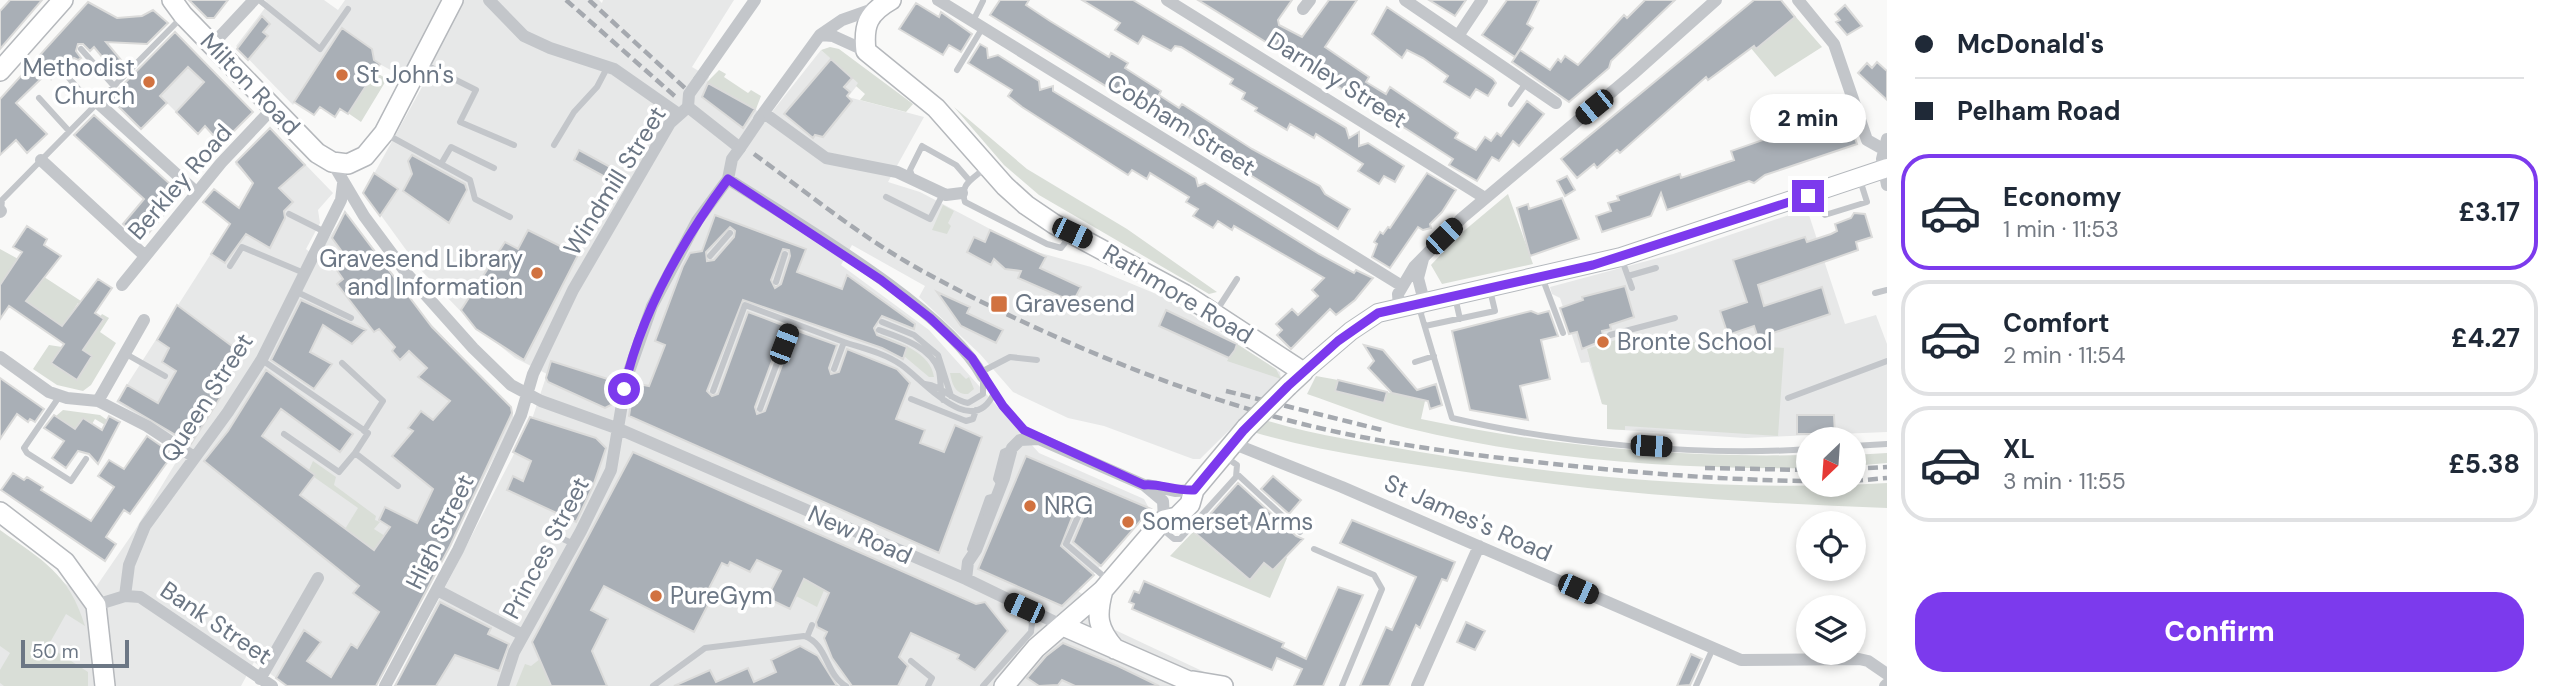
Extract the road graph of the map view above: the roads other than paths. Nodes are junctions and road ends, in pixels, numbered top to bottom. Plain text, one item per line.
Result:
1 (63, 0) edge
2 (159, 0) edge
3 (257, 0) edge
4 (453, 0) edge
5 (489, 0) edge
6 (755, 0) edge
7 (938, 0) edge
8 (1167, 0) edge
9 (1405, 0) edge
10 (1482, 0) edge
11 (1716, 0) edge
12 (1798, 0) edge
13 (983, 1) edge
14 (884, 4) edge
15 (178, 8) edge
16 (348, 9) dead end
17 (978, 24) junction
18 (820, 35) junction
19 (1458, 36) junction
20 (212, 45) junction
21 (81, 49) dead end
22 (866, 51) junction
23 (421, 62) junction
24 (608, 66) junction
25 (62, 70) dead end
26 (957, 70) dead end
27 (0, 71) edge
28 (1526, 83) junction
29 (113, 85) junction
30 (39, 98) dead end
31 (1556, 103) dead end
32 (95, 104) junction
33 (1511, 104) dead end
34 (272, 109) junction
35 (678, 115) junction
36 (761, 117) junction
37 (69, 131) junction
38 (384, 133) junction
39 (1885, 144) edge
40 (514, 145) dead end
41 (554, 145) dead end
42 (740, 148) junction
43 (41, 160) junction
44 (332, 162) junction
45 (441, 164) junction
46 (987, 166) junction
47 (494, 168) dead end
48 (1885, 174) edge
49 (913, 177) junction
50 (1860, 178) junction
51 (728, 179) junction
52 (969, 180) junction
53 (343, 184) junction
54 (196, 192) junction
55 (962, 193) junction
56 (943, 194) junction
57 (1808, 196) junction
58 (886, 197) dead end
59 (1485, 198) junction
60 (0, 211) edge
61 (289, 214) dead end
62 (510, 217) dead end
63 (325, 232) junction
64 (730, 233) dead end
65 (1072, 233) junction
66 (785, 254) dead end
67 (144, 256) junction
68 (710, 256) dead end
69 (1621, 257) junction
70 (1423, 258) junction
71 (230, 266) dead end
72 (1656, 268) dead end
73 (306, 273) junction
74 (1628, 276) junction
75 (1542, 277) junction
76 (1237, 279) dead end
77 (776, 282) dead end
78 (122, 285) dead end
79 (1402, 286) junction
80 (1490, 288) junction
81 (1632, 288) dead end
82 (1887, 289) edge
83 (297, 292) junction
84 (1875, 293) dead end
85 (1455, 295) junction
86 (1424, 301) junction
87 (1399, 307) junction
88 (1215, 313) junction
89 (351, 318) dead end
90 (1675, 318) dead end
91 (1460, 319) junction
92 (144, 320) dead end
93 (882, 322) dead end
94 (792, 323) junction
95 (1425, 326) junction
96 (879, 330) dead end
97 (1563, 333) dead end
98 (1610, 335) dead end
99 (844, 342) junction
100 (126, 354) junction
101 (1434, 356) junction
102 (0, 357) edge
103 (262, 359) junction
104 (1037, 360) dead end
105 (1887, 361) edge
106 (1415, 362) dead end
107 (342, 363) dead end
108 (834, 369) dead end
109 (1303, 372) junction
110 (982, 374) junction
111 (165, 376) dead end
112 (925, 384) junction
113 (940, 387) junction
114 (713, 391) dead end
115 (994, 393) junction
116 (526, 394) junction
117 (59, 397) junction
118 (1788, 398) dead end
119 (911, 399) dead end
120 (947, 399) junction
121 (98, 401) junction
122 (760, 409) dead end
123 (976, 410) junction
124 (619, 429) junction
125 (364, 430) junction
126 (284, 434) dead end
127 (1039, 439) junction
128 (1887, 444) edge
129 (1866, 445) edge
130 (1227, 449) junction
131 (1796, 449) edge
132 (355, 453) junction
133 (194, 457) junction
134 (86, 459) dead end
135 (1237, 474) junction
136 (1144, 485) junction
137 (398, 486) dead end
138 (1194, 490) junction
139 (0, 513) edge
140 (1079, 514) dead end
141 (1161, 523) junction
142 (1300, 531) dead end
143 (554, 535) dead end
144 (574, 544) junction
145 (1479, 546) junction
146 (1314, 549) dead end
147 (318, 578) dead end
148 (966, 579) junction
149 (1106, 586) junction
150 (437, 590) junction
151 (125, 596) junction
152 (96, 606) junction
153 (1024, 608) junction
154 (812, 625) dead end
155 (1063, 626) junction
156 (523, 635) junction
157 (807, 637) junction
158 (1116, 649) junction
159 (1713, 649) junction
160 (911, 661) dead end
161 (1887, 674) edge
162 (259, 681) edge
163 (1197, 683) edge
164 (1009, 684) edge
165 (105, 686) edge
166 (385, 686) edge
167 (503, 686) edge
168 (653, 686) edge
169 (846, 686) edge
170 (928, 686) edge
171 (983, 686) edge
172 (1223, 686) edge
173 (1342, 686) edge
174 (1417, 686) edge
175 (1696, 686) edge

1 - 27 main road
2 - 15 main road, Milton Road
3 - 16 lane
3 - 20 street
4 - 23 main road
5 - 24 street
6 - 35 street, Windmill Street, bridge
7 - 17 street, Cobham Street
8 - 59 street, Darnley Street
9 - 19 street
10 - 19 street
11 - 59 street
12 - 39 street
13 - 17 lane
14 - 18 street
14 - 22 main road
15 - 20 main road, Milton Road
15 - 29 lane
17 - 26 lane
17 - 79 street, Cobham Street
18 - 22 street, Rathmore Road
18 - 36 street, Princes Street
19 - 28 street
20 - 34 main road, Milton Road
21 - 29 lane
22 - 46 main road, Rathmore Road
23 - 38 main road
23 - 40 lane
24 - 35 street
24 - 41 lane
25 - 32 lane
28 - 31 street
28 - 33 lane
29 - 32 lane
30 - 37 lane
32 - 37 lane
32 - 54 street
34 - 44 main road, Milton Road
34 - 54 street, Berkley Road
35 - 42 street
35 - 116 street, Windmill Street
36 - 42 street, Princes Street, bridge
36 - 49 street
37 - 43 lane
38 - 44 main road
38 - 45 lane
39 - 48 street
42 - 51 street, Princes Street
43 - 60 lane
43 - 67 street
44 - 53 street, New Road
45 - 47 lane
45 - 62 lane
46 - 52 lane
46 - 65 main road, Rathmore Road
48 - 50 street
49 - 52 lane
49 - 56 street
50 - 57 street
50 - 57 lane
51 - 110 street
51 - 124 street, Princes Street
52 - 55 lane
53 - 63 street, Queen Street
53 - 116 street, New Road
54 - 67 street, Berkley Road
55 - 56 street
55 - 65 lane
56 - 58 lane
57 - 69 street
59 - 70 street
61 - 63 lane
63 - 73 street, Queen Street
64 - 68 lane
65 - 88 main road, Rathmore Road
66 - 77 lane
67 - 78 street, Berkley Road
69 - 74 lane
69 - 75 street
70 - 79 street
70 - 86 street
71 - 73 lane
72 - 74 lane
73 - 83 street, Queen Street
74 - 81 lane
75 - 80 street
75 - 97 lane
76 - 88 lane
79 - 87 street
80 - 85 street
80 - 91 lane
82 - 84 lane
83 - 89 lane
83 - 103 street, Queen Street
85 - 86 street
85 - 91 lane
86 - 87 street
86 - 95 lane
87 - 109 street
88 - 109 main road, Rathmore Road
90 - 98 lane
91 - 95 lane
92 - 100 street
93 - 120 lane
94 - 99 lane
94 - 114 lane
94 - 122 lane
95 - 101 lane
96 - 113 lane
99 - 108 lane
99 - 112 lane
100 - 111 lane
100 - 121 street
101 - 106 lane
101 - 131 lane
102 - 117 street
103 - 125 lane
103 - 133 street, Queen Street
104 - 110 lane
105 - 118 lane
107 - 125 lane
109 - 130 main road, bridge
110 - 115 lane
110 - 120 lane
112 - 113 lane
112 - 120 lane
113 - 120 lane
115 - 123 lane
115 - 127 lane
116 - 124 street, New Road
116 - 150 street, High Street
117 - 121 street
117 - 134 lane
119 - 123 lane
120 - 123 lane
121 - 133 street
124 - 144 street, Princes Street
124 - 148 street, New Road
125 - 132 lane
126 - 132 lane
127 - 136 street
127 - 148 street
128 - 129 lane
130 - 135 lane
130 - 138 main road
130 - 145 street, St James's Road
132 - 137 lane
133 - 151 street, Queen Street
135 - 141 lane
135 - 142 lane
136 - 138 street
136 - 141 street
138 - 141 main road
139 - 152 main road
140 - 149 lane
141 - 149 main road
143 - 144 lane
144 - 156 street, Princes Street
145 - 159 street, St James's Road
145 - 174 street
146 - 173 lane
147 - 162 street
148 - 153 street, New Road
149 - 155 main road
149 - 158 main road
150 - 156 street
150 - 166 street, High Street
151 - 152 street, Bank Street
151 - 162 street, Bank Street
152 - 165 main road
153 - 155 street, New Road
153 - 171 lane
154 - 157 lane
155 - 158 main road, New Road
155 - 164 main road
156 - 167 street, Princes Street
157 - 168 lane
157 - 169 lane
158 - 163 main road, New Road
159 - 161 street, St James's Road
159 - 175 lane
160 - 170 lane
163 - 172 main road, New Road

